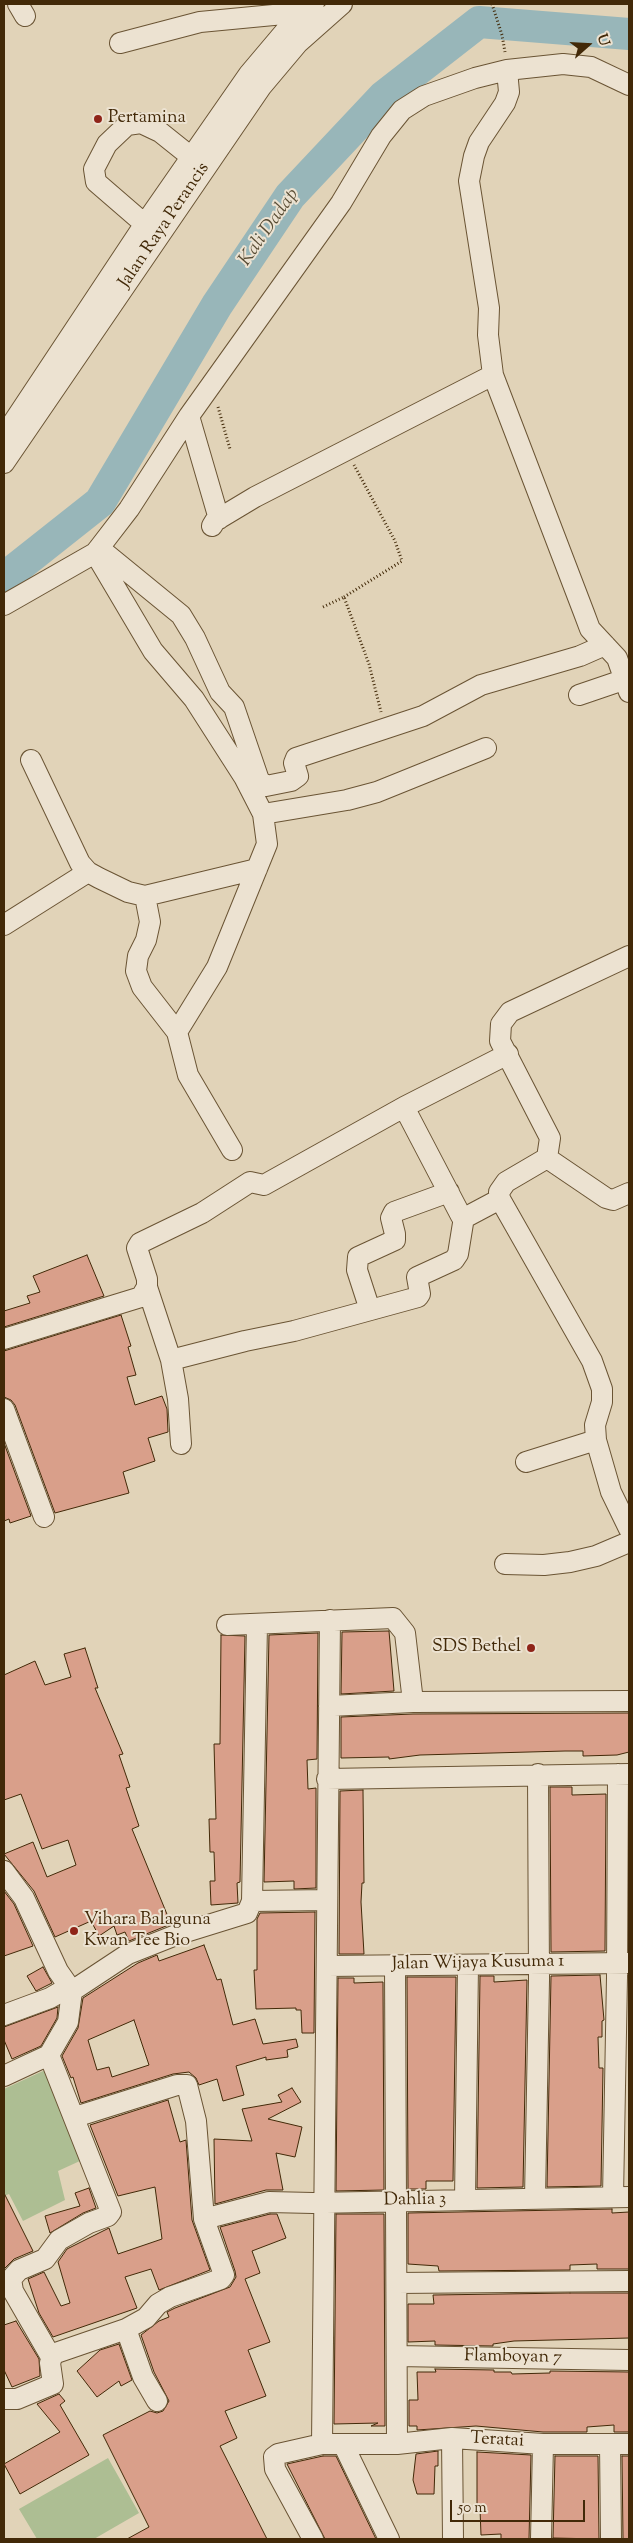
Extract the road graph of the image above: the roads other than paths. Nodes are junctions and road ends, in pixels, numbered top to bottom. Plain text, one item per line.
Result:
1 (342, 4) edge
2 (309, 12) edge
3 (120, 43) dead end
4 (508, 70) junction
5 (629, 85) edge
6 (198, 162) junction
7 (151, 230) junction
8 (493, 375) junction
9 (189, 416) junction
10 (4, 436) edge
11 (4, 463) edge
12 (97, 550) junction
13 (4, 605) edge
14 (605, 645) junction
15 (627, 686) edge
16 (579, 695) dead end
17 (486, 748) dead end
18 (31, 760) dead end
19 (263, 814) junction
20 (257, 869) junction
21 (88, 872) junction
22 (144, 896) junction
23 (4, 925) edge
24 (629, 956) edge
25 (177, 1032) junction
26 (508, 1054) junction
27 (404, 1107) junction
28 (232, 1150) dead end
29 (547, 1158) junction
30 (449, 1192) junction
31 (629, 1193) edge
32 (500, 1199) junction
33 (464, 1217) junction
34 (148, 1287) junction
35 (370, 1310) junction
36 (4, 1338) edge
37 (171, 1360) junction
38 (4, 1409) edge
39 (596, 1440) junction
40 (181, 1444) dead end
41 (526, 1462) dead end
42 (44, 1517) dead end
43 (629, 1529) edge
44 (629, 1542) edge
45 (505, 1564) dead end
46 (330, 1620) junction
47 (257, 1624) junction
48 (227, 1625) dead end
49 (629, 1701) edge
50 (413, 1702) junction
51 (329, 1706) junction
52 (538, 1774) junction
53 (624, 1774) edge
54 (327, 1779) junction
55 (4, 1871) edge
56 (327, 1900) junction
57 (252, 1901) junction
58 (623, 1963) edge
59 (539, 1964) junction
60 (394, 1965) junction
61 (468, 1965) junction
62 (327, 1966) junction
63 (70, 1989) junction
64 (4, 2015) edge
65 (49, 2055) junction
66 (4, 2076) edge
67 (75, 2117) junction
68 (621, 2197) edge
69 (535, 2198) junction
70 (464, 2200) junction
71 (397, 2201) junction
72 (324, 2203) junction
73 (204, 2219) junction
74 (629, 2281) edge
75 (397, 2283) junction
76 (126, 2329) junction
77 (397, 2356) junction
78 (50, 2357) junction
79 (629, 2360) edge
80 (4, 2399) edge
81 (157, 2401) dead end
82 (452, 2438) junction
83 (322, 2444) junction
84 (343, 2444) junction
85 (397, 2444) junction
86 (543, 2444) junction
87 (620, 2444) edge
88 (313, 2539) edge
89 (389, 2539) edge
90 (453, 2539) edge
91 (541, 2539) edge
92 (611, 2539) edge

1 - 2 street, Jalan Raya Perancis
2 - 3 street
2 - 6 street, Jalan Raya Perancis
4 - 5 street
4 - 8 street
4 - 9 street
6 - 7 street, Jalan Raya Perancis
6 - 7 street
7 - 10 street, Jalan Raya Perancis
7 - 11 street, Jalan Raya Perancis
8 - 9 street
8 - 14 street
9 - 12 street
12 - 13 street
12 - 14 street
12 - 19 street
14 - 15 street
15 - 16 street
17 - 19 street
18 - 21 street
19 - 20 street
20 - 22 street
20 - 25 street
21 - 22 street
21 - 23 street
22 - 25 street
24 - 26 street
25 - 28 street
26 - 27 street
26 - 29 street
27 - 30 street
27 - 34 street
29 - 31 street
29 - 32 street
30 - 33 street
30 - 35 street
32 - 33 street
32 - 39 street
33 - 35 street
34 - 36 street
34 - 37 street
35 - 37 street
37 - 40 street
38 - 42 street
39 - 41 street
39 - 43 street
44 - 45 street
46 - 47 street
46 - 50 street
46 - 51 street
47 - 48 street
47 - 57 street
49 - 50 street
50 - 51 street
51 - 54 street
52 - 53 street
52 - 54 street
52 - 59 street
53 - 58 street
54 - 56 street
55 - 63 street
56 - 57 street
56 - 62 street
57 - 63 street
58 - 59 street, Jalan Wijaya Kusuma 1
58 - 68 street
59 - 61 street, Jalan Wijaya Kusuma 1
59 - 69 street
60 - 61 street, Jalan Wijaya Kusuma 1
60 - 62 street, Jalan Wijaya Kusuma 1
60 - 71 street
61 - 70 street
62 - 72 street
63 - 64 street
63 - 65 street
65 - 66 street
65 - 67 street
67 - 73 street
67 - 78 street
68 - 69 street, Dahlia 3
69 - 70 street, Dahlia 3
70 - 71 street, Dahlia 3
71 - 72 street, Dahlia 3
71 - 75 street
72 - 73 street, Dahlia 3
72 - 83 street
73 - 76 street
74 - 75 street
75 - 77 street
76 - 78 street
76 - 81 street
77 - 79 street, Flamboyan 7
77 - 85 street
78 - 80 street
82 - 85 street, Teratai
82 - 86 street, Teratai
82 - 90 street
83 - 84 street, Teratai
83 - 88 street, Teratai
84 - 85 street, Teratai
84 - 89 street
86 - 87 street, Teratai
86 - 91 street
87 - 92 street

